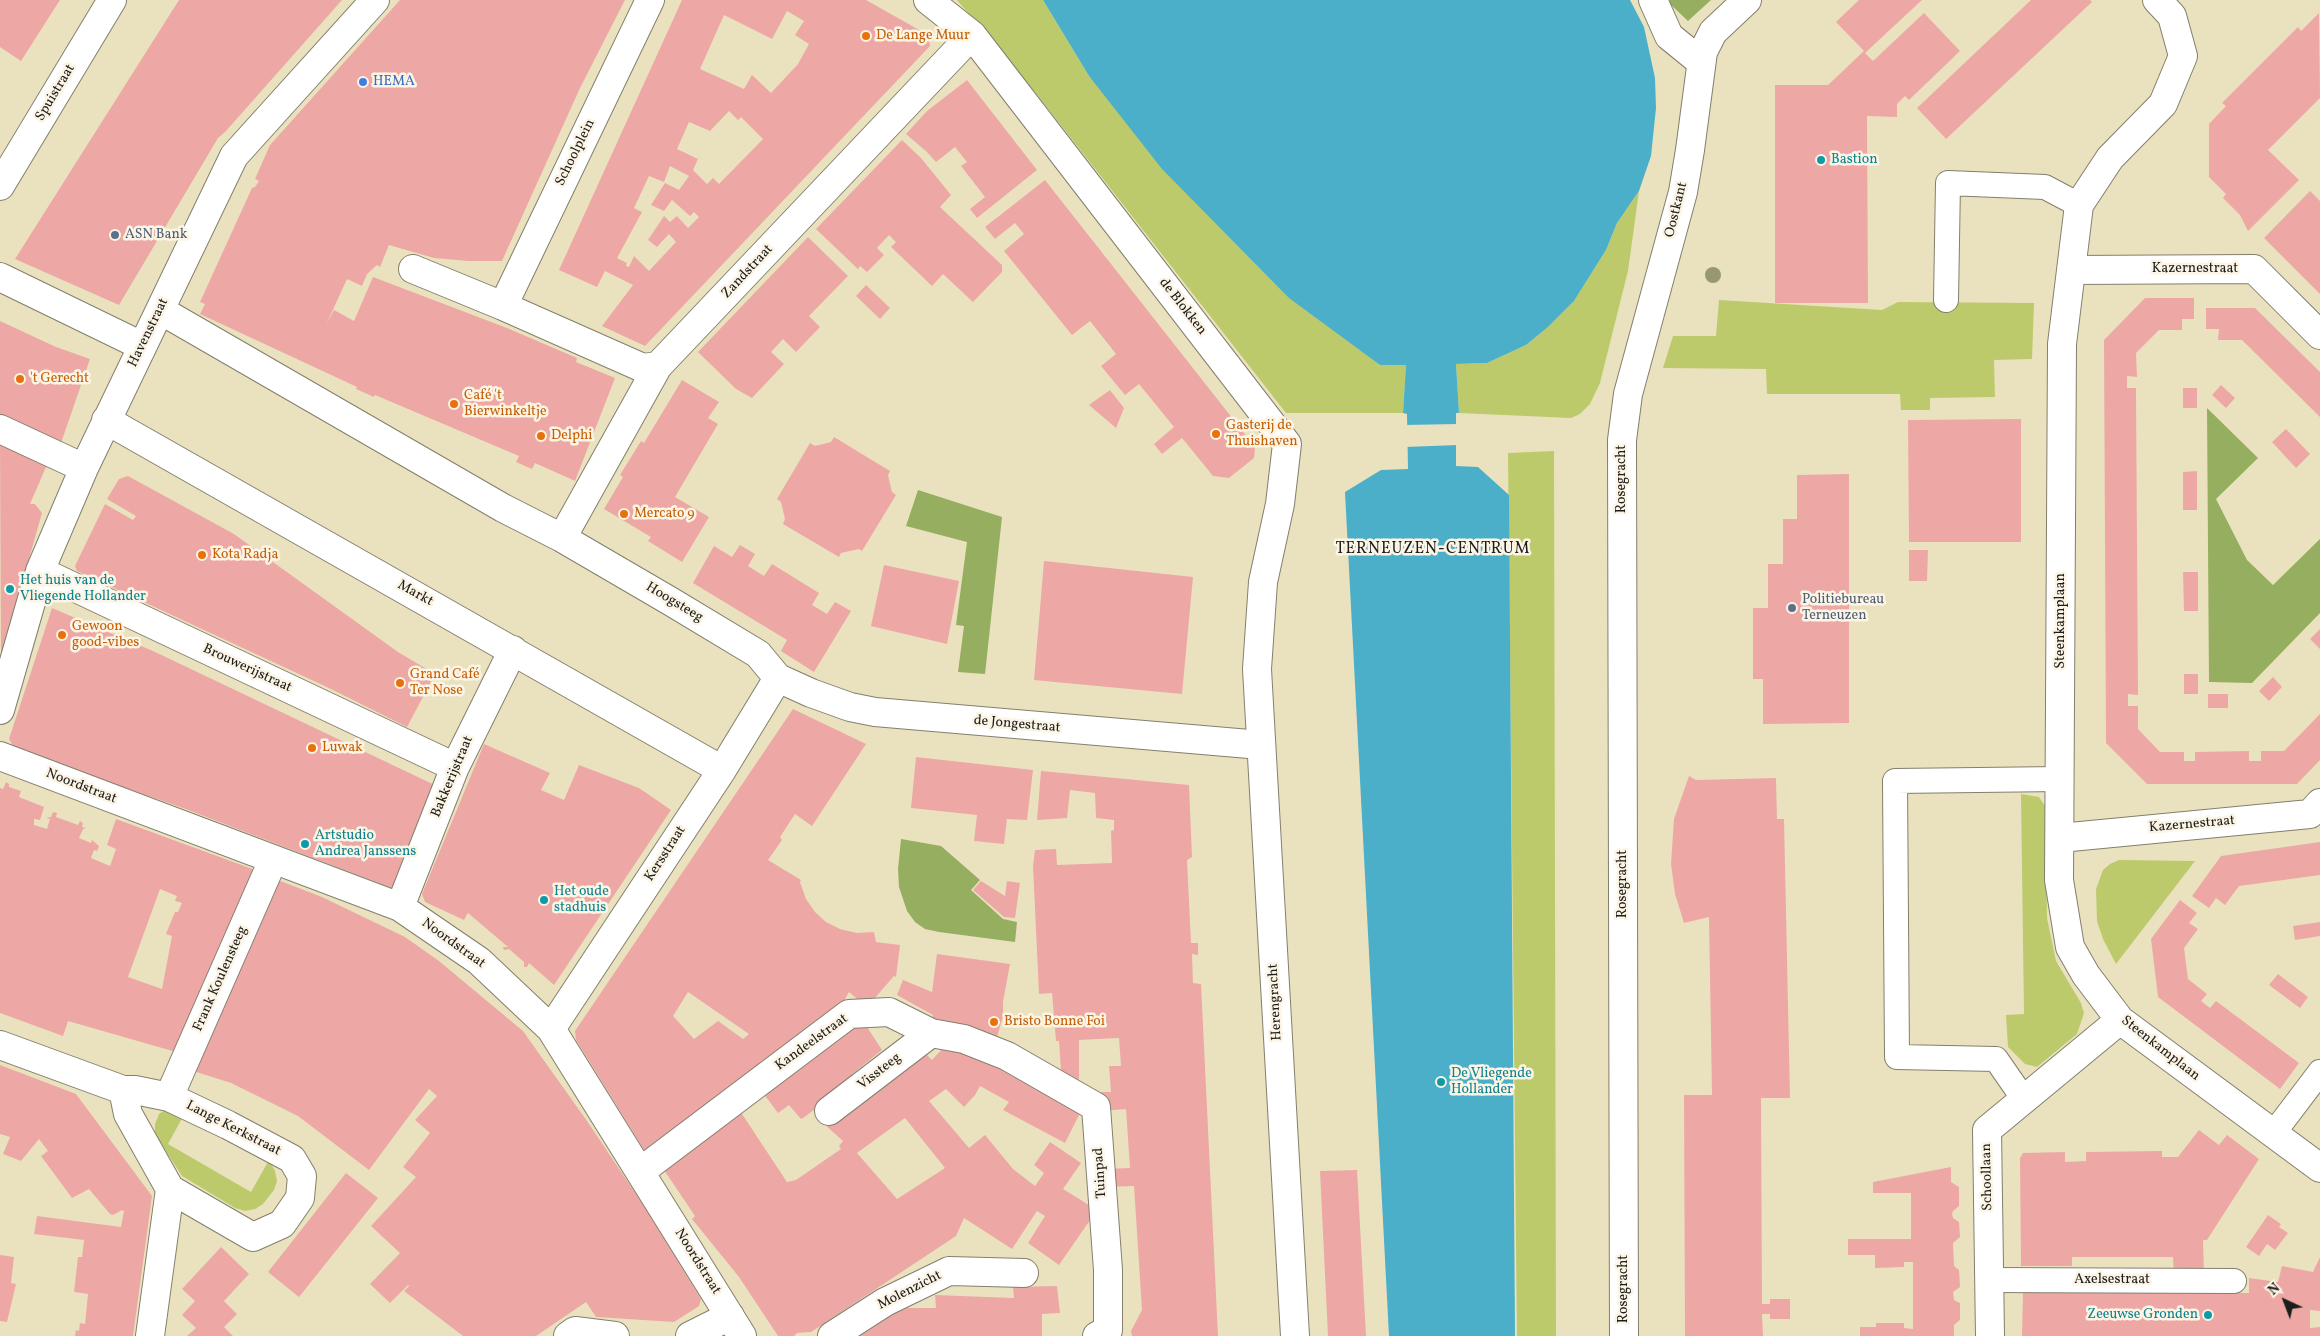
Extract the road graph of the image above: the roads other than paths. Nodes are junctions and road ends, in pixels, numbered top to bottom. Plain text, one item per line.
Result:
1 (112, 0) edge
2 (375, 0) edge
3 (650, 0) edge
4 (928, 0) edge
5 (1653, 0) edge
6 (1747, 0) edge
7 (2157, 0) edge
8 (972, 35) junction
9 (1701, 62) junction
10 (0, 186) edge
11 (2079, 205) junction
12 (413, 270) dead end
13 (2072, 270) junction
14 (0, 278) edge
15 (1946, 300) dead end
16 (503, 306) junction
17 (160, 310) junction
18 (2320, 336) edge
19 (142, 346) junction
20 (658, 366) junction
21 (106, 420) junction
22 (0, 429) edge
23 (1623, 432) joint
24 (84, 468) junction
25 (562, 538) junction
26 (40, 571) junction
27 (513, 650) junction
28 (1258, 669) joint
29 (778, 678) junction
30 (0, 710) edge
31 (1261, 745) junction
32 (0, 756) edge
33 (455, 767) junction
34 (722, 770) junction
35 (2060, 779) junction
36 (2320, 803) edge
37 (2060, 838) junction
38 (273, 860) junction
39 (400, 907) junction
40 (2120, 1020) junction
41 (551, 1029) junction
42 (930, 1033) junction
43 (0, 1045) edge
44 (1007, 1056) joint
45 (2320, 1072) edge
46 (123, 1090) junction
47 (169, 1097) junction
48 (2023, 1098) junction
49 (830, 1111) dead end
50 (2273, 1134) junction
51 (2320, 1168) edge
52 (641, 1171) junction
53 (170, 1189) junction
54 (1024, 1273) dead end
55 (1990, 1280) junction
56 (2234, 1281) dead end
57 (736, 1326) edge
58 (150, 1336) edge
59 (568, 1336) edge
60 (615, 1336) edge
61 (690, 1336) edge
62 (832, 1336) edge
63 (1097, 1336) edge
64 (1295, 1336) edge
65 (1624, 1336) edge
66 (1990, 1336) edge

1 - 10 street, Spuistraat
2 - 17 street, Havenstraat
3 - 16 street, Schoolplein
4 - 8 street, de Blokken
5 - 9 street
6 - 9 street, Oostkant
7 - 11 street, Steenkamplaan
8 - 20 street, Zandstraat
8 - 28 street, de Blokken
9 - 23 street, Oostkant
11 - 13 street, Steenkamplaan
11 - 15 lane
12 - 16 street
13 - 18 street, Kazernestraat
13 - 35 street, Steenkamplaan
14 - 19 street
16 - 20 street
17 - 19 street, Havenstraat
17 - 25 street
19 - 21 street, Havenstraat
20 - 25 street, Zandstraat
21 - 24 street, Havenstraat
21 - 27 street, Markt
22 - 24 street
23 - 65 street, Rosegracht
24 - 26 street, Havenstraat
25 - 29 street, Hoogsteeg
26 - 30 street, Havenstraat
26 - 33 street, Brouwerijstraat
27 - 33 street, Bakkerijstraat
27 - 34 street, Markt
28 - 31 street, Herengracht
29 - 31 street, de Jongestraat
29 - 34 street, Kersstraat
31 - 64 street, Herengracht
32 - 38 street, Noordstraat
33 - 39 street, Bakkerijstraat
34 - 41 street, Kersstraat
35 - 37 street, Steenkamplaan
35 - 48 lane
36 - 37 street, Kazernestraat
37 - 40 street, Steenkamplaan
38 - 39 street, Noordstraat
38 - 47 street, Frank Koulensteeg
39 - 41 street, Noordstraat
40 - 48 street, Schoollaan
40 - 50 street, Steenkamplaan
41 - 52 street, Noordstraat
42 - 44 street, Kandeelstraat
42 - 49 street, Vissteeg
42 - 52 street, Kandeelstraat
43 - 46 street, Lange Kerkstraat
44 - 63 street, Tuinpad
45 - 50 lane
46 - 47 street, Lange Kerkstraat
46 - 53 street
47 - 53 street, Lange Kerkstraat
48 - 55 street, Schoollaan
50 - 51 street, Steenkamplaan
52 - 57 street, Noordstraat
53 - 58 street
54 - 62 street, Molenzicht
55 - 56 lane, Axelsestraat
55 - 66 street, Schoollaan
57 - 61 street
59 - 60 street

